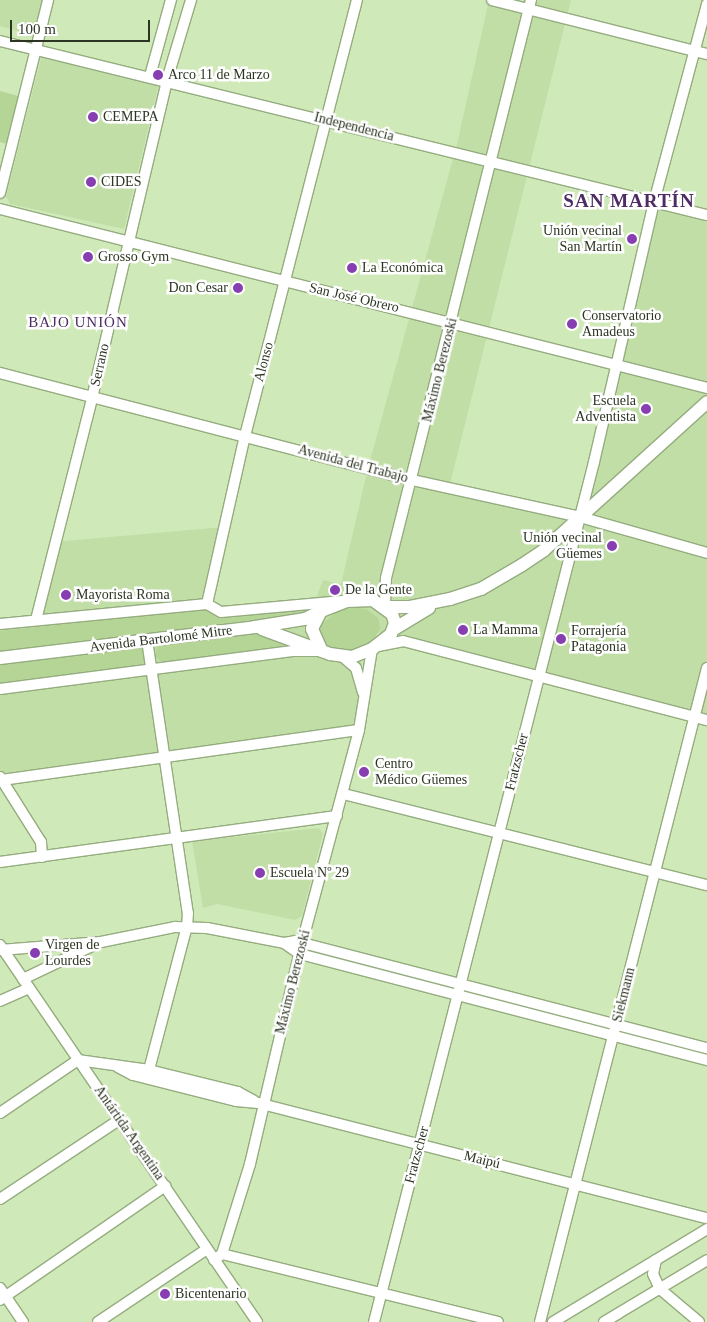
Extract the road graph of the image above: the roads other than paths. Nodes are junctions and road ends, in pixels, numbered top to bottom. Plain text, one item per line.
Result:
1 (48, 0) edge
2 (171, 0) edge
3 (191, 0) edge
4 (357, 0) edge
5 (492, 0) edge
6 (707, 4) edge
7 (530, 5) edge
8 (0, 41) edge
9 (35, 50) junction
10 (695, 51) junction
11 (707, 54) edge
12 (150, 76) junction
13 (167, 80) junction
14 (326, 121) junction
15 (491, 161) junction
16 (0, 193) edge
17 (654, 202) junction
18 (0, 209) edge
19 (707, 215) edge
20 (128, 241) junction
21 (286, 282) junction
22 (452, 321) junction
23 (617, 364) junction
24 (0, 372) edge
25 (707, 388) edge
26 (92, 398) junction
27 (707, 402) edge
28 (245, 436) junction
29 (412, 480) junction
30 (580, 517) junction
31 (707, 553) edge
32 (386, 578) junction
33 (450, 599) junction
34 (351, 600) junction
35 (207, 604) junction
36 (386, 606) junction
37 (320, 611) junction
38 (36, 620) junction
39 (0, 624) edge
40 (255, 627) junction
41 (394, 630) junction
42 (147, 640) junction
43 (412, 644) junction
44 (375, 648) junction
45 (324, 652) junction
46 (342, 656) junction
47 (0, 658) edge
48 (152, 668) junction
49 (707, 668) edge
50 (538, 676) junction
51 (0, 689) edge
52 (365, 700) junction
53 (694, 717) junction
54 (707, 720) edge
55 (359, 730) junction
56 (166, 758) junction
57 (1, 779) edge
58 (344, 794) junction
59 (337, 816) junction
60 (500, 833) junction
61 (177, 838) junction
62 (42, 857) junction
63 (0, 862) edge
64 (654, 872) junction
65 (707, 885) edge
66 (187, 926) junction
67 (101, 942) junction
68 (284, 943) junction
69 (302, 943) junction
70 (1, 948) edge
71 (300, 954) junction
72 (26, 983) junction
73 (461, 986) junction
74 (458, 997) junction
75 (0, 1001) edge
76 (617, 1025) junction
77 (615, 1036) junction
78 (707, 1048) edge
79 (78, 1060) junction
80 (707, 1060) edge
81 (118, 1067) junction
82 (149, 1070) junction
83 (261, 1104) junction
84 (0, 1113) edge
85 (119, 1120) junction
86 (419, 1144) junction
87 (575, 1184) junction
88 (166, 1186) junction
89 (0, 1199) edge
90 (707, 1218) edge
91 (707, 1229) edge
92 (206, 1249) junction
93 (218, 1257) junction
94 (656, 1260) junction
95 (707, 1260) edge
96 (660, 1288) junction
97 (606, 1290) junction
98 (2, 1295) edge
99 (382, 1296) junction
100 (23, 1322) edge
101 (98, 1322) edge
102 (257, 1322) edge
103 (374, 1322) edge
104 (498, 1322) edge
105 (540, 1322) edge
106 (553, 1322) edge
107 (567, 1322) edge
108 (604, 1322) edge
109 (699, 1322) edge

1 - 9 street
2 - 12 street
3 - 13 street, Serrano
4 - 14 street, Alonso
5 - 7 street
6 - 10 street, Fratzscher
7 - 10 street
7 - 15 street, Máximo Berezoski
8 - 9 street, Independencia
9 - 12 street, Independencia
9 - 16 street
10 - 11 street
10 - 17 street, Fratzscher
12 - 13 street, Independencia
13 - 14 street, Independencia
13 - 20 street, Serrano
14 - 15 street, Independencia
14 - 21 street, Alonso
15 - 17 street, Independencia
15 - 22 street, Máximo Berezoski
17 - 19 street, Independencia
17 - 23 street, Fratzscher
18 - 20 street, San José Obrero
20 - 21 street, San José Obrero
20 - 26 street, Serrano
21 - 22 street, San José Obrero
21 - 28 street, Alonso
22 - 23 street, San José Obrero
22 - 29 street, Máximo Berezoski
23 - 25 street, San José Obrero
23 - 30 street, Fratzscher
24 - 26 street, Avenida del Trabajo
26 - 28 street, Avenida del Trabajo
26 - 38 street, Serrano
27 - 30 main road
28 - 29 street, Avenida del Trabajo
28 - 35 street, Alonso
29 - 30 street, Avenida del Trabajo
29 - 32 street, Máximo Berezoski
30 - 31 street, Avenida del Trabajo
30 - 33 main road
30 - 50 street, Fratzscher
32 - 34 street, Máximo Berezoski
32 - 36 street, Máximo Berezoski
33 - 36 main road
33 - 41 main road
34 - 35 street, Máximo Berezoski
34 - 36 main road
34 - 37 main road
35 - 38 street
36 - 41 main road
37 - 40 main road, Avenida Bartolomé Mitre
37 - 45 main road
38 - 39 street
40 - 42 main road, Avenida Bartolomé Mitre
40 - 45 main road
41 - 43 street
41 - 44 main road
42 - 47 main road, Avenida Bartolomé Mitre
42 - 48 street
43 - 44 street
43 - 50 street
44 - 46 main road
44 - 52 street, Máximo Berezoski
45 - 46 main road
45 - 48 street
46 - 52 street, Máximo Berezoski
48 - 51 street
48 - 56 street
49 - 53 street, Siekmann
50 - 53 street
50 - 60 street, Fratzscher
52 - 55 street, Máximo Berezoski
53 - 54 street
53 - 64 street, Siekmann
55 - 56 street
55 - 58 street, Máximo Berezoski
56 - 57 street
56 - 61 street
57 - 62 street
58 - 59 street, Máximo Berezoski
58 - 60 street
59 - 61 street
59 - 69 street, Máximo Berezoski
60 - 64 street
60 - 73 street, Fratzscher
61 - 62 street
61 - 66 street
62 - 63 street
64 - 65 street
64 - 76 street, Siekmann
66 - 67 street
66 - 68 street
66 - 82 street
67 - 70 street
67 - 72 street
68 - 69 street
68 - 71 street
69 - 71 street, Máximo Berezoski
69 - 73 street
70 - 72 street, Antártida Argentina
71 - 74 street
71 - 83 street, Máximo Berezoski
72 - 75 street
72 - 79 street, Antártida Argentina
73 - 74 street, Fratzscher
73 - 76 street
74 - 77 street
74 - 86 street, Fratzscher
76 - 77 street, Siekmann
76 - 78 street
77 - 80 street
77 - 87 street, Siekmann
79 - 81 street, Maipú
79 - 84 street
79 - 85 street, Antártida Argentina
81 - 82 street, Maipú
81 - 83 street, Maipú
82 - 83 street, Maipú
83 - 86 street, Maipú
83 - 93 street, Máximo Berezoski
85 - 88 street, Antártida Argentina
85 - 89 street
86 - 87 street, Maipú
86 - 99 street, Fratzscher
87 - 90 street, Maipú
87 - 105 street, Siekmann
88 - 92 street, Antártida Argentina
88 - 98 street
91 - 94 street
92 - 93 street, Antártida Argentina
92 - 101 street
93 - 99 street
93 - 102 street, Antártida Argentina
94 - 96 street
94 - 97 street
95 - 96 street
96 - 108 street
96 - 109 street
97 - 106 street
97 - 107 street
98 - 100 street
99 - 103 street, Fratzscher
99 - 104 street

